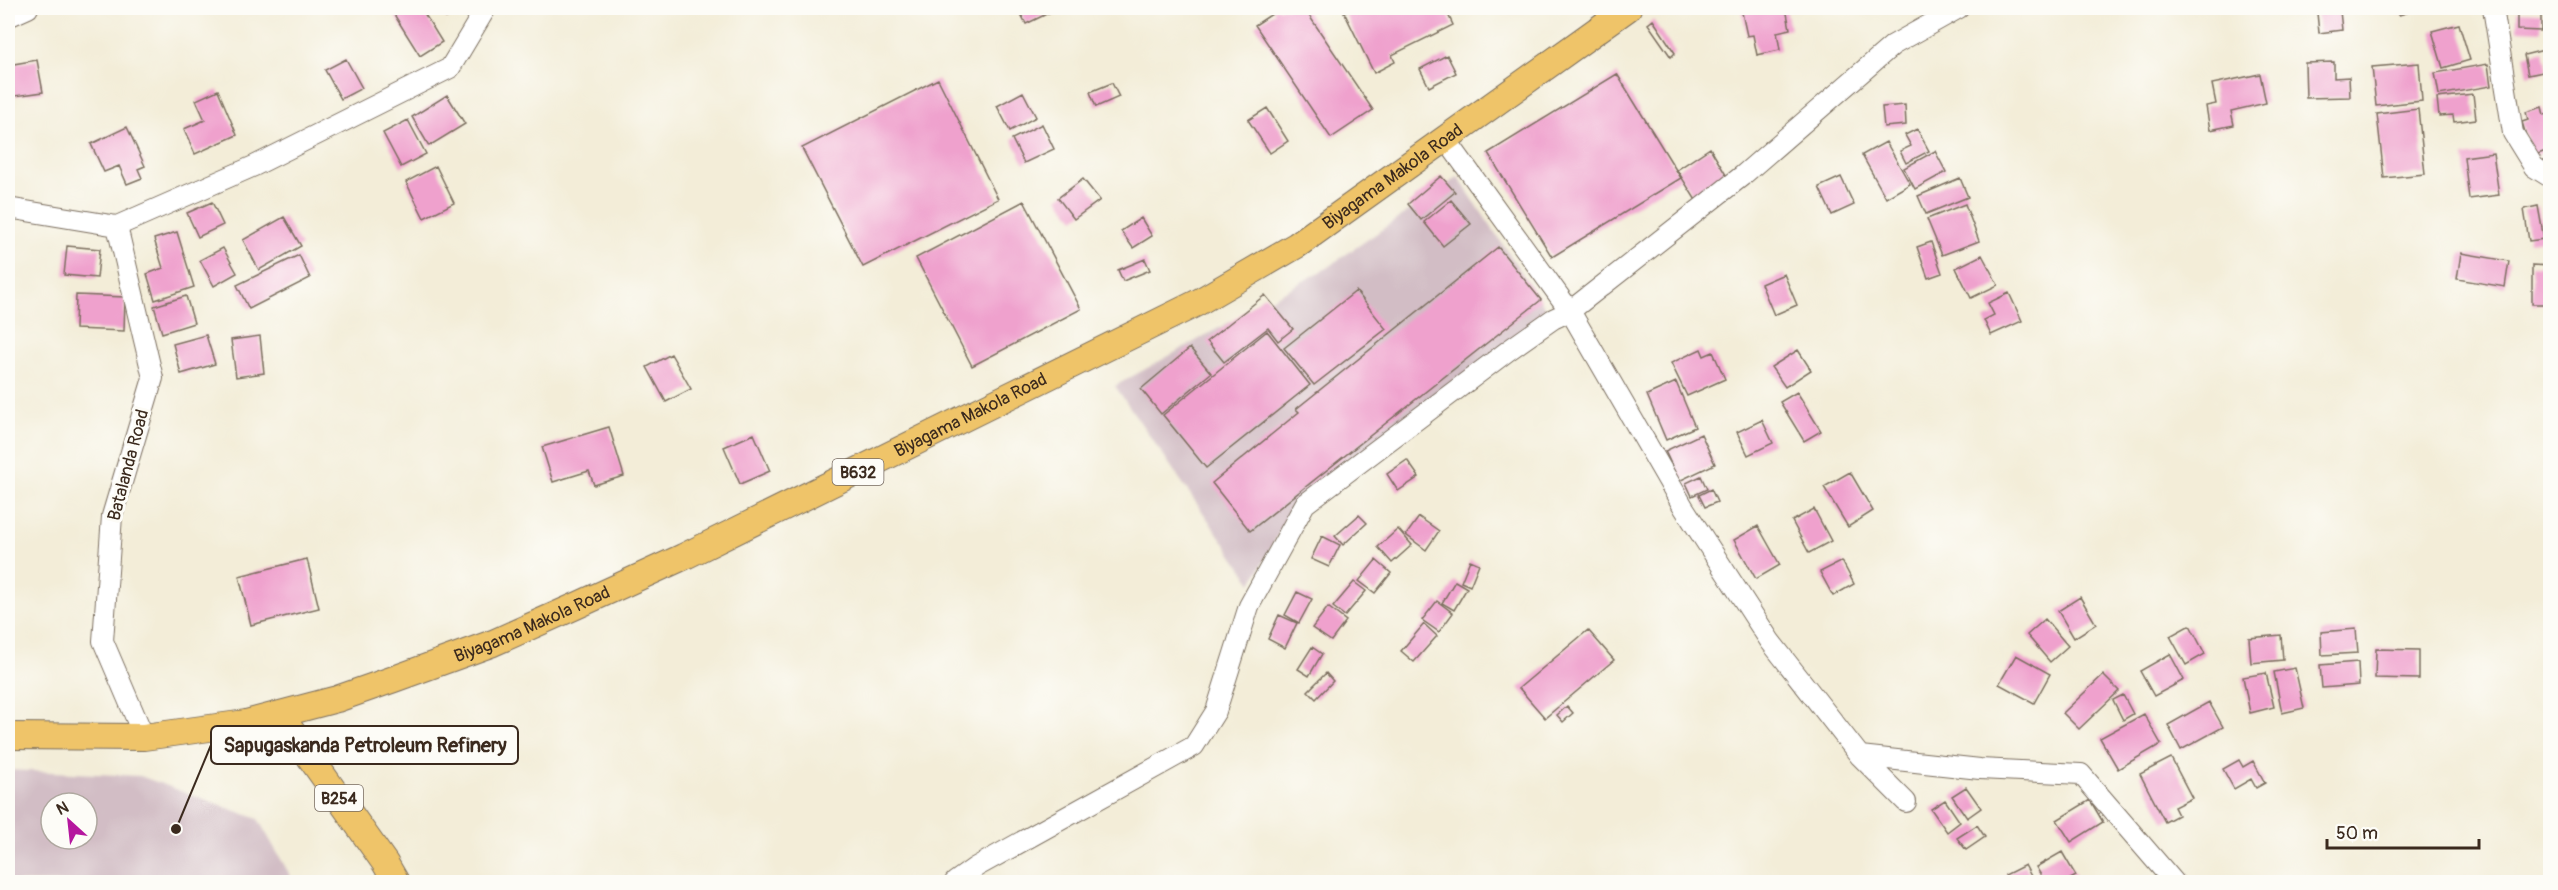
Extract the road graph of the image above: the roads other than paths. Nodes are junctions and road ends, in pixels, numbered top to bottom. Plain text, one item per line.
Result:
1 (28, 8) edge
2 (486, 8) edge
3 (1628, 8) edge
4 (1959, 8) edge
5 (2493, 8) edge
6 (8, 17) edge
7 (1445, 138) junction
8 (2550, 177) edge
9 (8, 208) edge
10 (117, 226) junction
11 (1570, 311) junction
12 (280, 715) junction
13 (8, 736) edge
14 (144, 737) junction
15 (1860, 756) junction
16 (1906, 802) dead end
17 (396, 882) edge
18 (955, 882) edge
19 (2174, 882) edge

1 - 6 street
2 - 10 street
3 - 7 main road, Biyagama Makola Road / B632
4 - 11 street
5 - 8 street
7 - 11 street
7 - 12 main road, Biyagama Makola Road / B632
9 - 10 street
10 - 14 street, Batalanda Road
11 - 15 street
11 - 18 street
12 - 14 main road, Biyagama Makola Road / B632
12 - 17 main road, B254
13 - 14 main road, Biyagama Makola Road / B632
15 - 16 street
15 - 19 street

